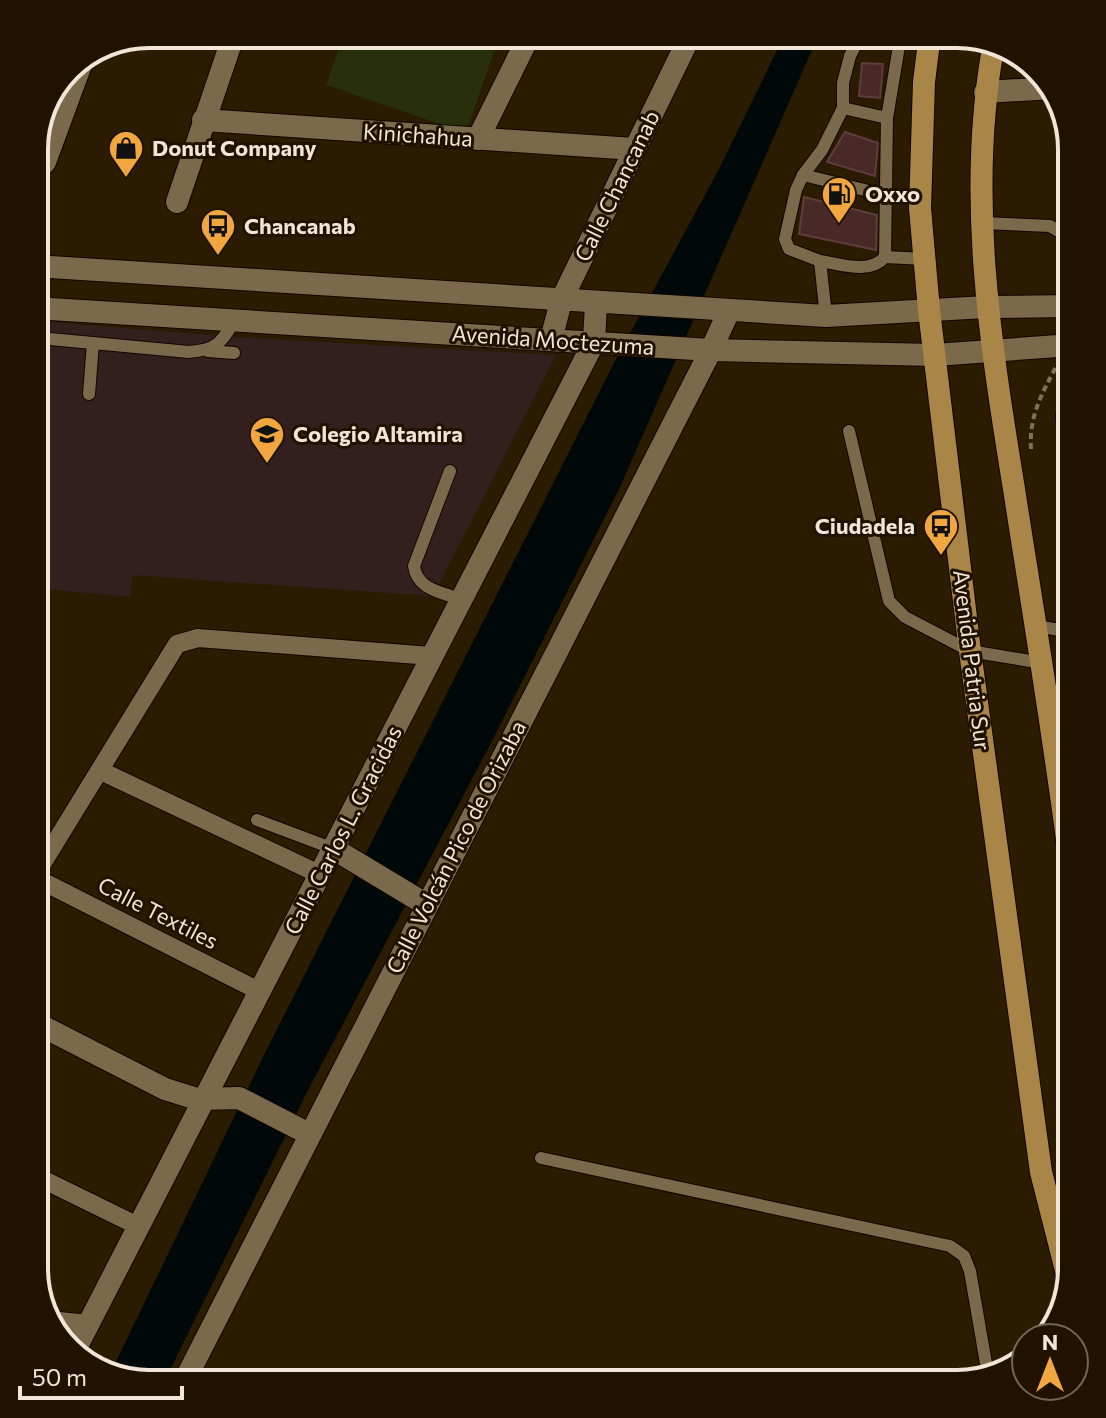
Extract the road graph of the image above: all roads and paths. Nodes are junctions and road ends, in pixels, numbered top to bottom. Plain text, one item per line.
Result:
1 (229, 48) edge
2 (523, 48) edge
3 (684, 48) edge
4 (854, 48) edge
5 (899, 48) edge
6 (928, 48) edge
7 (992, 54) edge
8 (893, 80) junction
9 (924, 82) junction
10 (1038, 89) edge
11 (985, 92) junction
12 (63, 96) edge
13 (843, 108) junction
14 (887, 118) junction
15 (203, 120) junction
16 (478, 139) junction
17 (634, 149) junction
18 (48, 151) edge
19 (803, 175) junction
20 (885, 195) junction
21 (920, 199) junction
22 (177, 202) dead end
23 (982, 223) junction
24 (1058, 231) edge
25 (885, 257) junction
26 (925, 259) junction
27 (820, 261) junction
28 (48, 267) edge
29 (561, 301) junction
30 (596, 303) junction
31 (1058, 306) edge
32 (986, 307) junction
33 (48, 309) edge
34 (929, 310) junction
35 (721, 311) junction
36 (826, 316) junction
37 (235, 320) junction
38 (48, 338) edge
39 (551, 340) junction
40 (594, 342) junction
41 (93, 343) junction
42 (711, 350) junction
43 (993, 350) junction
44 (208, 351) junction
45 (1058, 352) edge
46 (234, 353) dead end
47 (935, 355) junction
48 (1058, 366) edge
49 (89, 394) dead end
50 (849, 431) dead end
51 (1032, 457) dead end
52 (450, 471) dead end
53 (462, 600) junction
54 (1036, 626) junction
55 (1058, 630) edge
56 (970, 651) junction
57 (431, 656) junction
58 (1042, 663) junction
59 (101, 771) junction
60 (1058, 773) edge
61 (257, 820) dead end
62 (48, 855) edge
63 (344, 855) junction
64 (321, 875) junction
65 (48, 884) edge
66 (420, 901) junction
67 (261, 992) junction
68 (48, 1029) edge
69 (207, 1099) junction
70 (302, 1130) junction
71 (541, 1158) dead end
72 (48, 1182) edge
73 (1050, 1209) junction
74 (1058, 1221) edge
75 (140, 1227) junction
76 (1058, 1240) edge
77 (63, 1321) edge
78 (89, 1324) junction
79 (80, 1341) edge
80 (986, 1366) edge
81 (190, 1370) edge

1 - 15 street
2 - 16 street
3 - 17 street, Calle Chancanab
4 - 13 lane
5 - 8 lane
6 - 9 main road, Avenida Patria Sur
7 - 11 main road
8 - 9 lane
8 - 14 lane
9 - 21 main road, Avenida Patria Sur
10 - 11 street
11 - 23 main road
12 - 18 street
13 - 14 lane
13 - 19 lane
14 - 20 lane
15 - 16 street, Kinichahua
15 - 22 street
16 - 17 street, Kinichahua
17 - 29 street, Calle Chancanab
19 - 20 lane
19 - 27 lane
20 - 21 lane
20 - 25 lane
21 - 26 main road, Avenida Patria Sur
23 - 24 lane
23 - 32 main road
25 - 26 lane
25 - 27 lane
26 - 34 main road, Avenida Patria Sur
27 - 36 lane
28 - 29 street, Avenida Moctezuma
29 - 30 street, Avenida Moctezuma
29 - 39 street, Calle Chancanab
30 - 35 street, Avenida Moctezuma
30 - 40 street, Calle Carlos L. Gracidas
31 - 32 street, Avenida Moctezuma
32 - 34 street, Avenida Moctezuma
32 - 43 main road
33 - 37 street, Avenida Moctezuma
34 - 36 street, Avenida Moctezuma
34 - 47 main road, Avenida Patria Sur
35 - 36 street, Avenida Moctezuma
35 - 42 street, Calle Volcán Pico de Orizaba
37 - 39 street, Avenida Moctezuma
37 - 44 lane
38 - 41 lane
39 - 40 street, Avenida Moctezuma
40 - 42 street, Avenida Moctezuma
40 - 53 street, Calle Carlos L. Gracidas
41 - 44 lane
41 - 49 lane
42 - 47 street, Avenida Moctezuma
42 - 66 street, Calle Volcán Pico de Orizaba
43 - 45 street, Avenida Moctezuma
43 - 47 street, Avenida Moctezuma
43 - 54 main road
44 - 46 lane
47 - 56 main road, Avenida Patria Sur
48 - 51 path
50 - 56 lane
52 - 53 lane
53 - 57 street, Calle Carlos L. Gracidas
54 - 55 lane
54 - 58 main road
56 - 58 lane
56 - 73 main road, Avenida Patria Sur
57 - 59 street
57 - 63 street, Calle Carlos L. Gracidas
58 - 60 main road
59 - 62 street
59 - 64 street
61 - 63 lane
63 - 64 street, Calle Carlos L. Gracidas
63 - 66 street
64 - 67 street, Calle Carlos L. Gracidas
65 - 67 street, Calle Textiles
66 - 70 street, Calle Volcán Pico de Orizaba
67 - 69 street, Calle Carlos L. Gracidas
68 - 69 street
69 - 70 street
69 - 75 street, Calle Carlos L. Gracidas
70 - 81 street, Calle Volcán Pico de Orizaba
71 - 80 lane
72 - 75 street
73 - 74 main road
73 - 76 main road, Avenida Patria Sur
75 - 78 street, Calle Carlos L. Gracidas
77 - 78 street
78 - 79 street, Calle Carlos L. Gracidas

